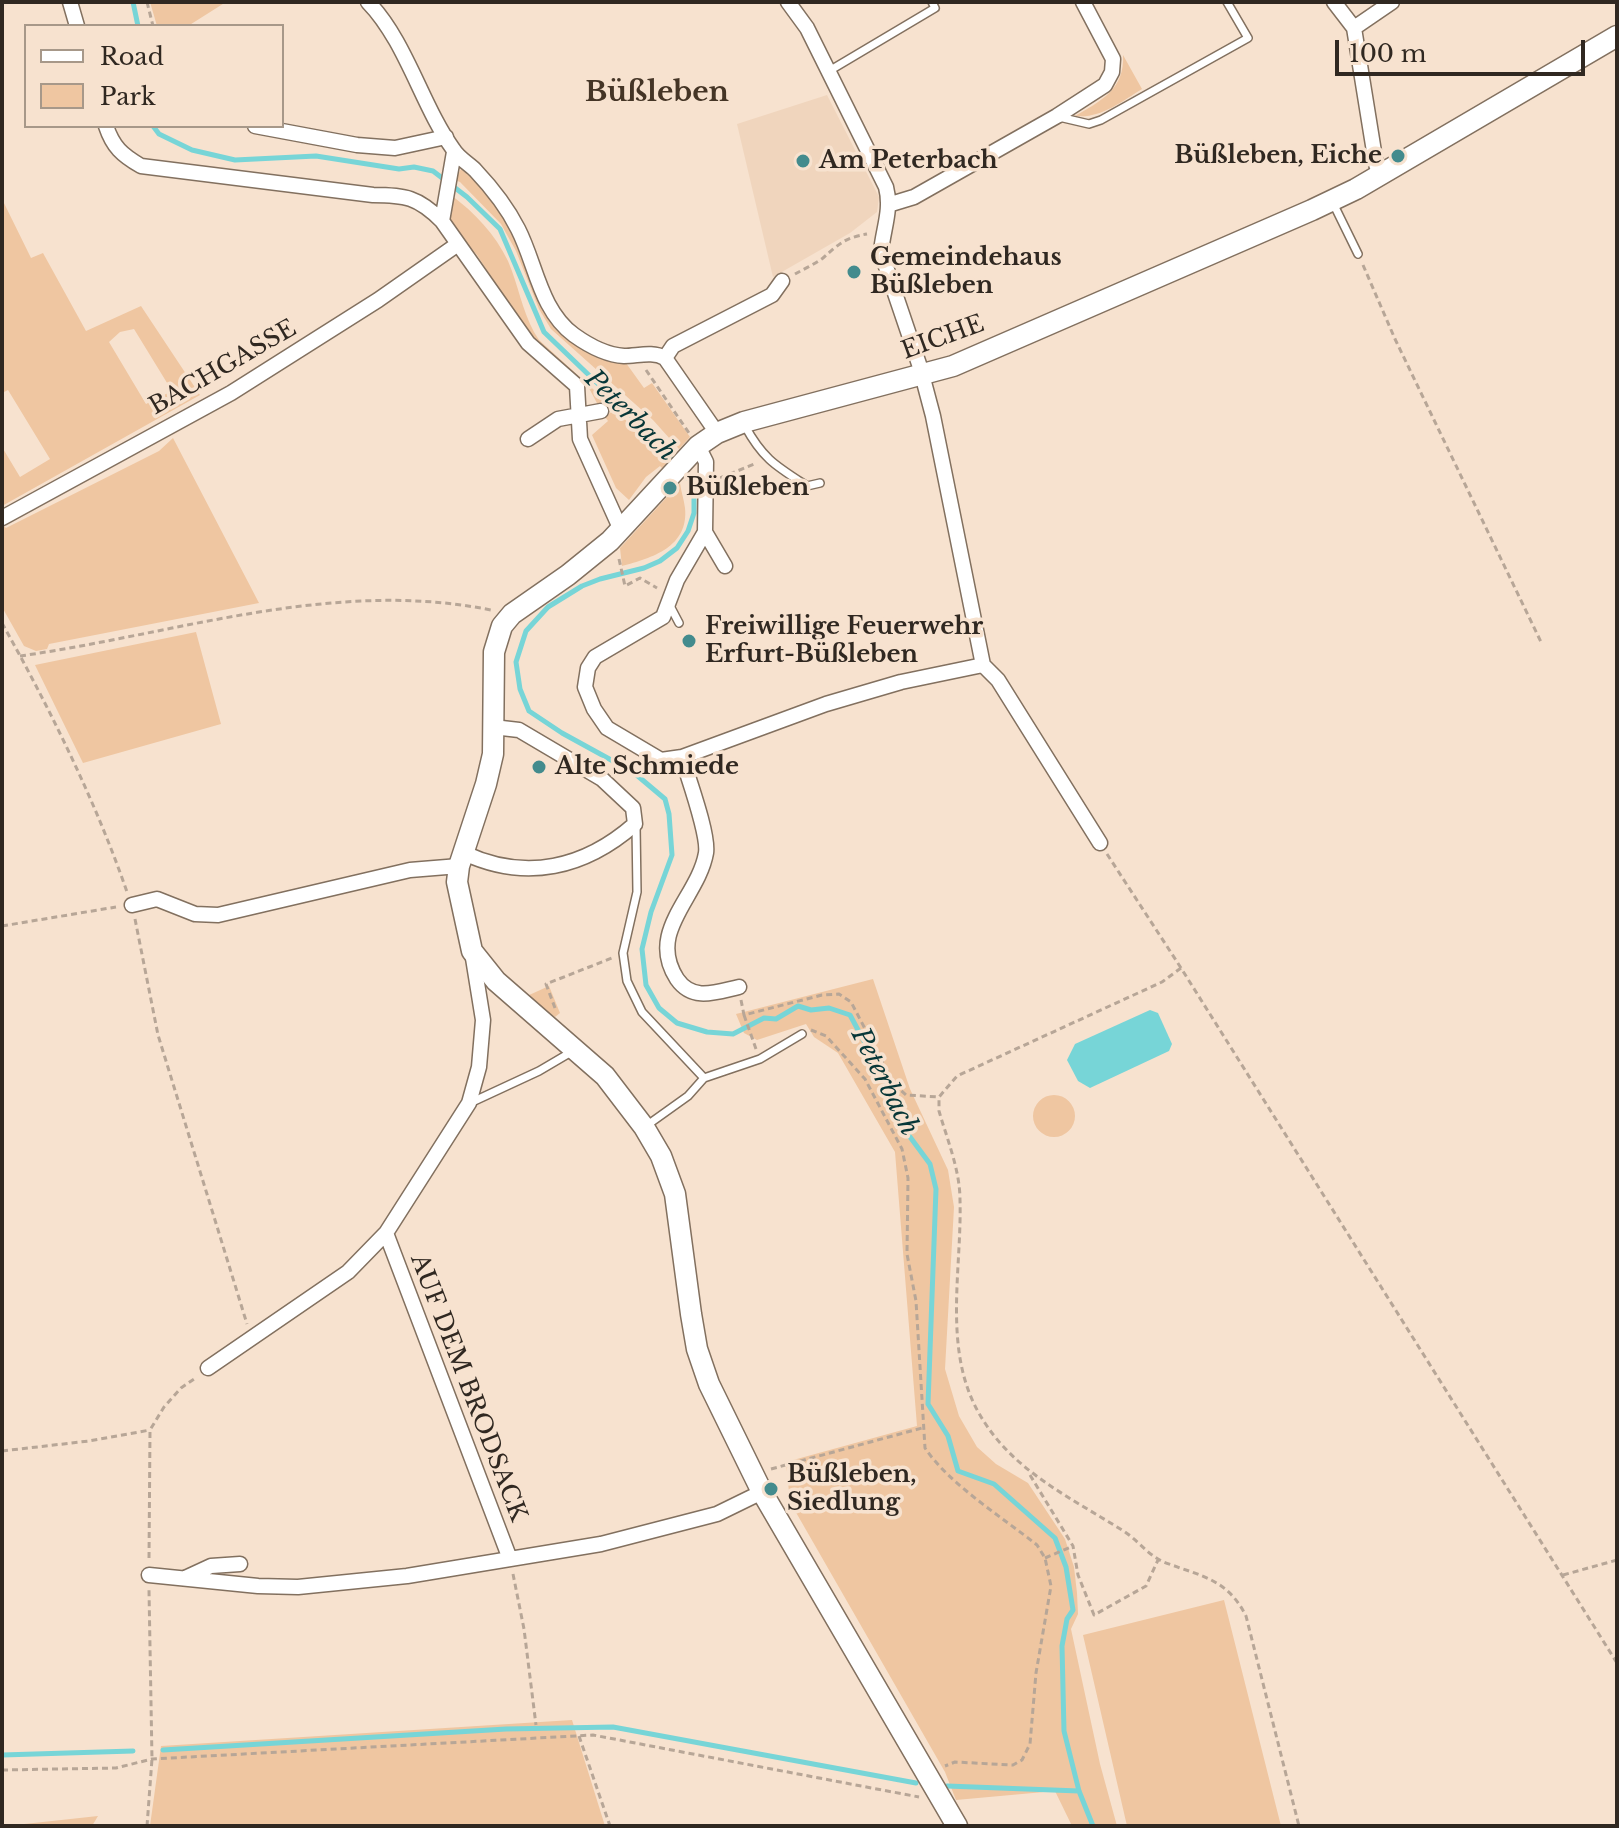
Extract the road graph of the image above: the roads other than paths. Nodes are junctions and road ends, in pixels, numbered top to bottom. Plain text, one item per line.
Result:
1 (70, 2) edge
2 (368, 2) edge
3 (788, 2) edge
4 (932, 2) edge
5 (1083, 2) edge
6 (1227, 2) edge
7 (1334, 2) edge
8 (1392, 2) edge
9 (76, 24) edge
10 (1354, 28) junction
11 (1617, 36) edge
12 (829, 71) junction
13 (1057, 116) junction
14 (107, 128) edge
15 (266, 128) edge
16 (446, 137) junction
17 (454, 152) junction
18 (1380, 175) junction
19 (1332, 201) junction
20 (891, 204) junction
21 (442, 221) junction
22 (458, 244) junction
23 (1358, 254) road end
24 (782, 281) road end
25 (665, 358) junction
26 (922, 376) junction
27 (601, 411) dead end
28 (579, 417) junction
29 (744, 422) junction
30 (717, 433) junction
31 (528, 439) dead end
32 (686, 460) junction
33 (820, 483) dead end
34 (2, 518) edge
35 (621, 530) junction
36 (705, 532) junction
37 (725, 566) dead end
38 (669, 599) junction
39 (679, 623) dead end
40 (983, 665) junction
41 (493, 727) junction
42 (682, 757) junction
43 (635, 824) junction
44 (1100, 843) road end
45 (461, 860) junction
46 (132, 905) road end
47 (472, 951) junction
48 (739, 987) road end
49 (802, 1034) road end
50 (575, 1050) junction
51 (704, 1078) junction
52 (469, 1103) junction
53 (644, 1127) junction
54 (386, 1233) junction
55 (208, 1368) dead end
56 (757, 1483) junction
57 (510, 1559) junction
58 (240, 1564) dead end
59 (149, 1575) dead end
60 (185, 1578) junction
61 (957, 1826) edge

1 - 9 street
2 - 16 street
3 - 12 street
4 - 12 lane
5 - 13 street
6 - 13 lane
7 - 10 street
8 - 10 street
10 - 18 street
11 - 18 street, EICHE
12 - 20 street
13 - 20 street
14 - 21 street
15 - 16 street
16 - 17 street
17 - 21 street
17 - 25 street
18 - 19 street, EICHE
19 - 23 lane
19 - 26 street, EICHE
20 - 26 street
21 - 22 street
22 - 28 street
22 - 34 street, BACHGASSE
24 - 25 street
25 - 30 street
26 - 29 street, EICHE
26 - 40 street
27 - 28 street
28 - 31 street
28 - 35 street
29 - 30 street, EICHE
29 - 33 lane
30 - 32 street, EICHE
32 - 35 street, EICHE
32 - 36 street
35 - 41 street, EICHE
36 - 37 street
36 - 38 street
38 - 39 lane
38 - 42 street
40 - 42 street
40 - 44 street
41 - 43 street
41 - 45 street
42 - 48 street
43 - 45 street
43 - 51 lane
45 - 46 street
45 - 47 street
47 - 50 street
47 - 52 street, AUF DEM BRODSACK
49 - 51 lane
50 - 52 lane
50 - 53 street
51 - 53 lane
52 - 54 street, AUF DEM BRODSACK
53 - 56 street
54 - 55 street, AUF DEM BRODSACK
54 - 57 street, AUF DEM BRODSACK
56 - 57 street
56 - 61 street
57 - 60 street
58 - 60 street
59 - 60 street

